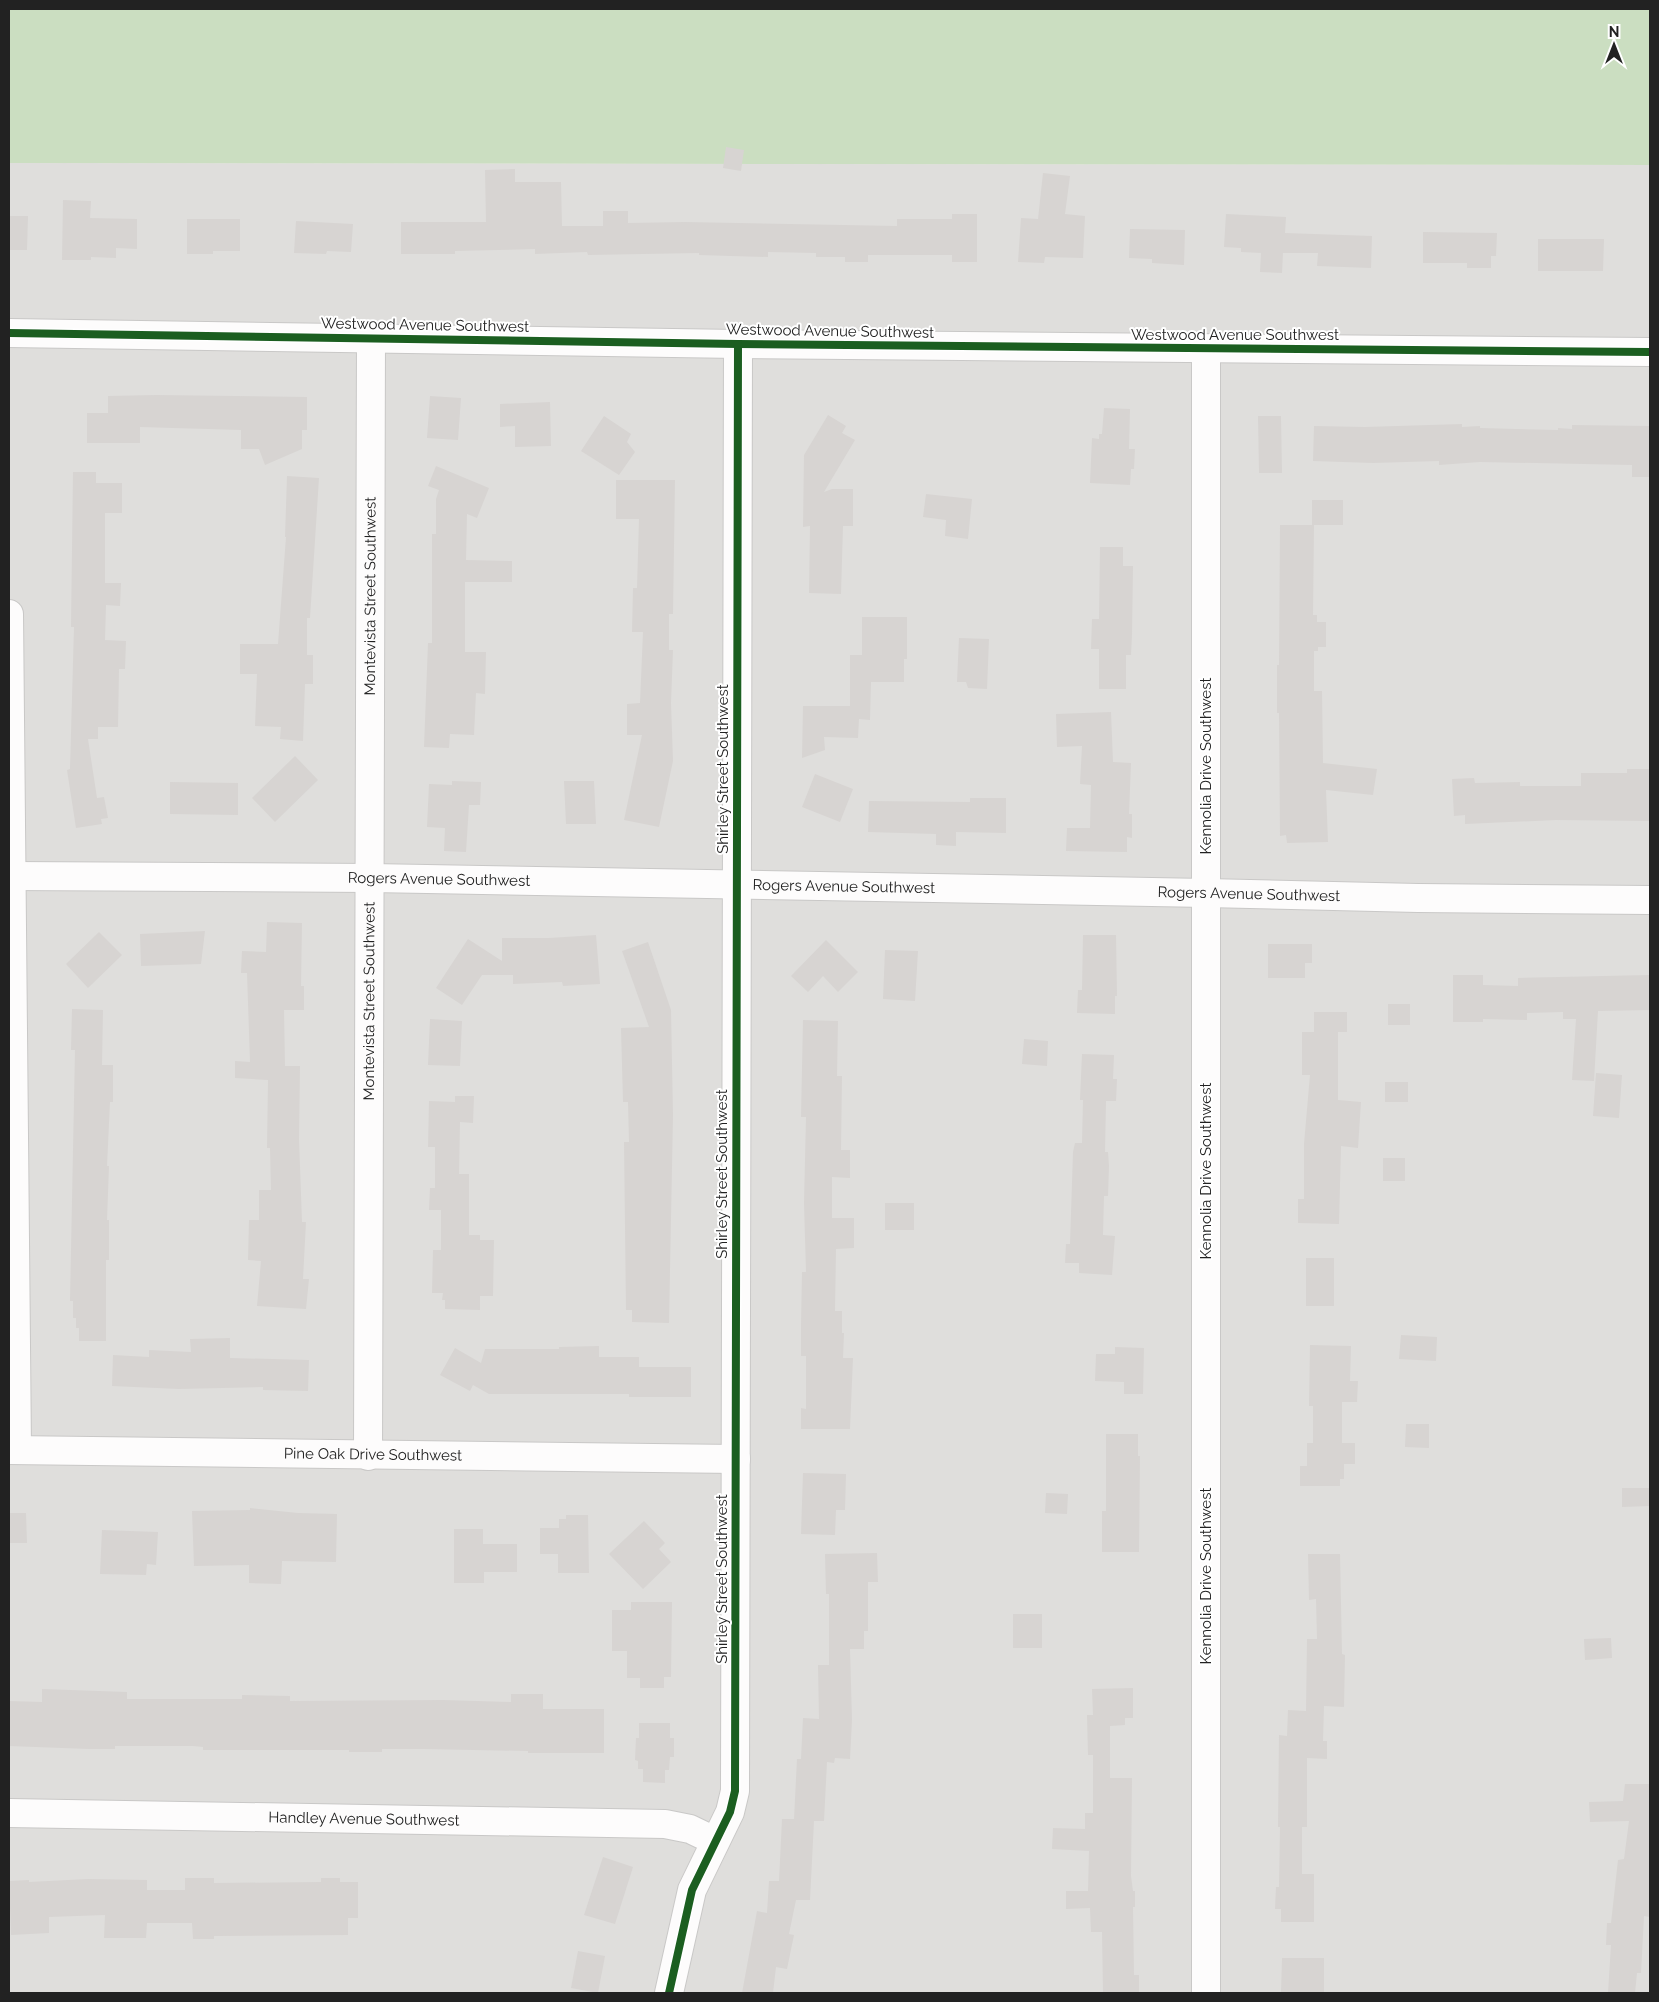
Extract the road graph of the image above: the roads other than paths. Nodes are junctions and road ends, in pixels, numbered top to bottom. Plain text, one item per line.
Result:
1 (9, 333) edge
2 (371, 337) junction
3 (738, 344) junction
4 (1206, 349) junction
5 (1650, 352) edge
6 (9, 614) edge
7 (10, 876) edge
8 (371, 878) junction
9 (737, 884) junction
10 (1206, 893) junction
11 (1650, 900) edge
12 (13, 1450) edge
13 (368, 1456) junction
14 (736, 1459) junction
15 (9, 1813) edge
16 (715, 1841) junction
17 (670, 1993) edge
18 (1206, 1993) edge

1 - 2 street, Westwood Avenue Southwest
2 - 3 street, Westwood Avenue Southwest
2 - 8 street, Montevista Street Southwest
3 - 4 street, Westwood Avenue Southwest
3 - 9 street, Shirley Street Southwest
4 - 5 street, Westwood Avenue Southwest
4 - 10 street, Kennolia Drive Southwest
6 - 7 street
7 - 8 street, Rogers Avenue Southwest
7 - 12 street
8 - 9 street, Rogers Avenue Southwest
8 - 13 street, Montevista Street Southwest
9 - 10 street, Rogers Avenue Southwest
9 - 14 street, Shirley Street Southwest
10 - 11 street, Rogers Avenue Southwest
10 - 18 street, Kennolia Drive Southwest
12 - 13 street, Pine Oak Drive Southwest
13 - 14 street, Pine Oak Drive Southwest
14 - 16 street, Shirley Street Southwest
15 - 16 street, Handley Avenue Southwest
16 - 17 street, Shirley Street Southwest

